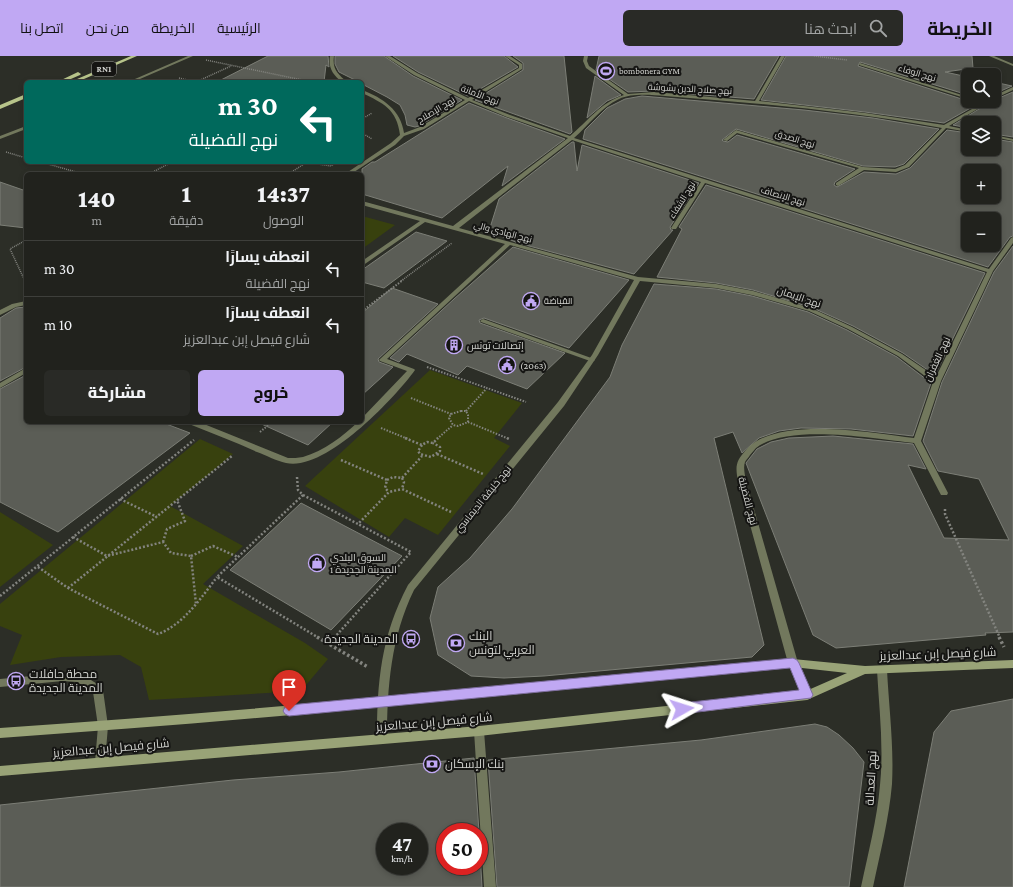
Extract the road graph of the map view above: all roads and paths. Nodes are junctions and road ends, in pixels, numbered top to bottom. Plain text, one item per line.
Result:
1 (120, 56) edge
2 (134, 56) edge
3 (191, 56) edge
4 (332, 56) edge
5 (387, 56) edge
6 (507, 56) edge
7 (586, 56) edge
8 (783, 56) edge
9 (814, 56) edge
10 (991, 56) edge
11 (860, 64) joint
12 (1013, 65) edge
13 (232, 66) junction
14 (65, 80) edge
15 (78, 80) edge
16 (135, 80) edge
17 (200, 80) edge
18 (302, 80) edge
19 (342, 80) edge
20 (1013, 88) edge
21 (364, 92) edge
22 (1001, 94) edge
23 (628, 96) junction
24 (961, 96) edge
25 (24, 97) edge
26 (468, 100) junction
27 (757, 101) junction
28 (24, 103) edge
29 (1, 106) edge
30 (977, 108) edge
31 (0, 113) edge
32 (945, 127) junction
33 (24, 128) edge
34 (961, 130) edge
35 (402, 135) junction
36 (1001, 137) edge
37 (0, 138) edge
38 (571, 138) junction
39 (726, 140) dead end
40 (1013, 140) edge
41 (0, 150) edge
42 (24, 157) edge
43 (364, 163) edge
44 (48, 164) edge
45 (168, 164) edge
46 (303, 164) edge
47 (314, 164) edge
48 (334, 164) edge
49 (363, 164) edge
50 (863, 168) junction
51 (76, 172) edge
52 (153, 172) edge
53 (291, 172) edge
54 (351, 172) edge
55 (704, 181) junction
56 (838, 184) dead end
57 (364, 205) edge
58 (424, 220) junction
59 (455, 228) junction
60 (674, 228) dead end
61 (466, 232) junction
62 (1013, 239) edge
63 (24, 241) edge
64 (509, 243) junction
65 (364, 263) edge
66 (990, 271) junction
67 (638, 279) junction
68 (24, 280) edge
69 (24, 303) edge
70 (364, 309) edge
71 (0, 313) edge
72 (483, 321) dead end
73 (592, 360) junction
74 (412, 370) junction
75 (24, 371) edge
76 (937, 381) junction
77 (0, 386) edge
78 (487, 388) junction
79 (394, 391) junction
80 (526, 402) dead end
81 (466, 411) junction
82 (451, 414) junction
83 (364, 421) joint
84 (468, 422) junction
85 (197, 424) edge
86 (360, 424) edge
87 (453, 425) junction
88 (208, 429) junction
89 (917, 441) junction
90 (433, 442) junction
91 (246, 445) junction
92 (422, 445) junction
93 (526, 446) junction
94 (324, 452) junction
95 (437, 454) junction
96 (422, 456) junction
97 (296, 462) junction
98 (402, 478) junction
99 (387, 480) junction
100 (498, 481) junction
101 (402, 489) junction
102 (389, 492) junction
103 (944, 492) joint
104 (303, 495) junction
105 (120, 499) junction
106 (177, 500) junction
107 (157, 517) junction
108 (467, 519) junction
109 (358, 524) junction
110 (73, 537) junction
111 (164, 542) junction
112 (107, 556) junction
113 (191, 556) junction
114 (238, 557) junction
115 (38, 567) junction
116 (217, 578) junction
117 (68, 588) junction
118 (0, 596) edge
119 (196, 604) junction
120 (328, 645) junction
121 (793, 663) junction
122 (1012, 664) edge
123 (864, 670) junction
124 (882, 670) junction
125 (385, 677) junction
126 (0, 683) edge
127 (807, 695) junction
128 (382, 703) junction
129 (103, 726) junction
130 (479, 731) junction
131 (0, 733) edge
132 (382, 739) junction
133 (100, 762) junction
134 (0, 771) edge
135 (490, 887) edge
136 (867, 887) edge

1 - 14 main road, RN1
2 - 15 main road, RN1
3 - 13 path
3 - 16 street
4 - 19 street
5 - 26 street, نهج الأمانة
6 - 26 street, نهج الإصلاح
7 - 23 street
8 - 27 street
9 - 11 path
10 - 12 street
11 - 24 street, نهج الوفاء
13 - 17 path
13 - 18 path
20 - 22 street
21 - 35 street
23 - 27 street, نهج صلاح الدين بشوشة
23 - 38 street, نهج صلاح الدين بشوشة
25 - 29 main road
26 - 35 street, نهج الإصلاح
26 - 38 street, نهج الأمانة
27 - 32 street, نهج صلاح الدين بشوشة
28 - 31 main road
30 - 32 street, نهج الصدق
32 - 34 street, نهج صلاح الدين بشوشة
32 - 50 street, نهج الصدق
33 - 37 street
35 - 43 street
36 - 40 street
38 - 55 street, نهج الإنصاف
38 - 59 street, نهج صلاح الدين بشوشة
39 - 50 street, نهج الصدق
41 - 42 path
44 - 51 path
45 - 52 path
46 - 53 path
47 - 48 path
49 - 54 street
50 - 56 street
55 - 60 street, نهج الشفاء
55 - 66 street, نهج الإنصاف
57 - 58 street, نهج الهادي والي
58 - 59 street, نهج الهادي والي
58 - 65 street
59 - 61 street, نهج الهادي والي
61 - 64 street, نهج الهادي والي
61 - 70 path
62 - 66 street, نهج الغفران
63 - 68 path
64 - 67 street, نهج الهادي والي
64 - 74 street
66 - 76 street, نهج الغفران
67 - 73 street, نهج خليفة الديماسي
67 - 76 street, نهج الإيمان
69 - 71 street
72 - 73 street
73 - 93 street, نهج خليفة الديماسي
74 - 78 path
74 - 79 street
75 - 77 street
76 - 89 street, نهج الغفران
78 - 80 path
78 - 81 path
79 - 82 path
79 - 83 street
81 - 82 path
81 - 84 path
82 - 87 path
83 - 92 path
84 - 87 path
84 - 93 path
85 - 88 street
86 - 94 street
87 - 90 path
88 - 91 street
88 - 105 path
89 - 103 street
89 - 121 street, نهج الفضيلة
90 - 92 path
90 - 95 path
91 - 97 street
91 - 106 path
92 - 96 path
93 - 100 street, نهج خليفة الديماسي
94 - 97 street
94 - 99 path
95 - 96 path
95 - 100 path
96 - 98 path
97 - 104 path
98 - 99 path
98 - 101 path
99 - 102 path
100 - 108 street, نهج خليفة الديماسي
101 - 102 path
101 - 108 path
102 - 109 path
103 - 122 path
104 - 109 path
104 - 114 path
105 - 107 path
105 - 110 path
106 - 107 path
106 - 111 path
107 - 112 path
108 - 125 street, نهج خليفة الديماسي
109 - 120 path
110 - 112 path
110 - 115 path
111 - 112 path
111 - 113 path
112 - 117 path
113 - 114 path
113 - 119 path
114 - 116 path
115 - 117 path
115 - 118 path
116 - 119 path
116 - 120 path
117 - 119 path
120 - 125 path
121 - 123 main road, شارع فيصل إبن عبدالعزيز
121 - 127 street, نهج الفضيلة
121 - 128 main road, شارع فيصل إبن عبدالعزيز
122 - 124 main road, شارع فيصل إبن عبدالعزيز
123 - 124 main road, شارع فيصل إبن عبدالعزيز
123 - 127 main road, شارع فيصل إبن عبدالعزيز
124 - 136 street, نهج العدالة
125 - 128 street, نهج خليفة الديماسي
126 - 129 street
127 - 130 main road, شارع فيصل إبن عبدالعزيز
128 - 129 main road, شارع فيصل إبن عبدالعزيز
128 - 132 street, نهج خليفة الديماسي
129 - 131 main road, شارع فيصل إبن عبدالعزيز
129 - 133 street
130 - 132 main road, شارع فيصل إبن عبدالعزيز
130 - 135 street
132 - 133 main road, شارع فيصل إبن عبدالعزيز
133 - 134 main road, شارع فيصل إبن عبدالعزيز

